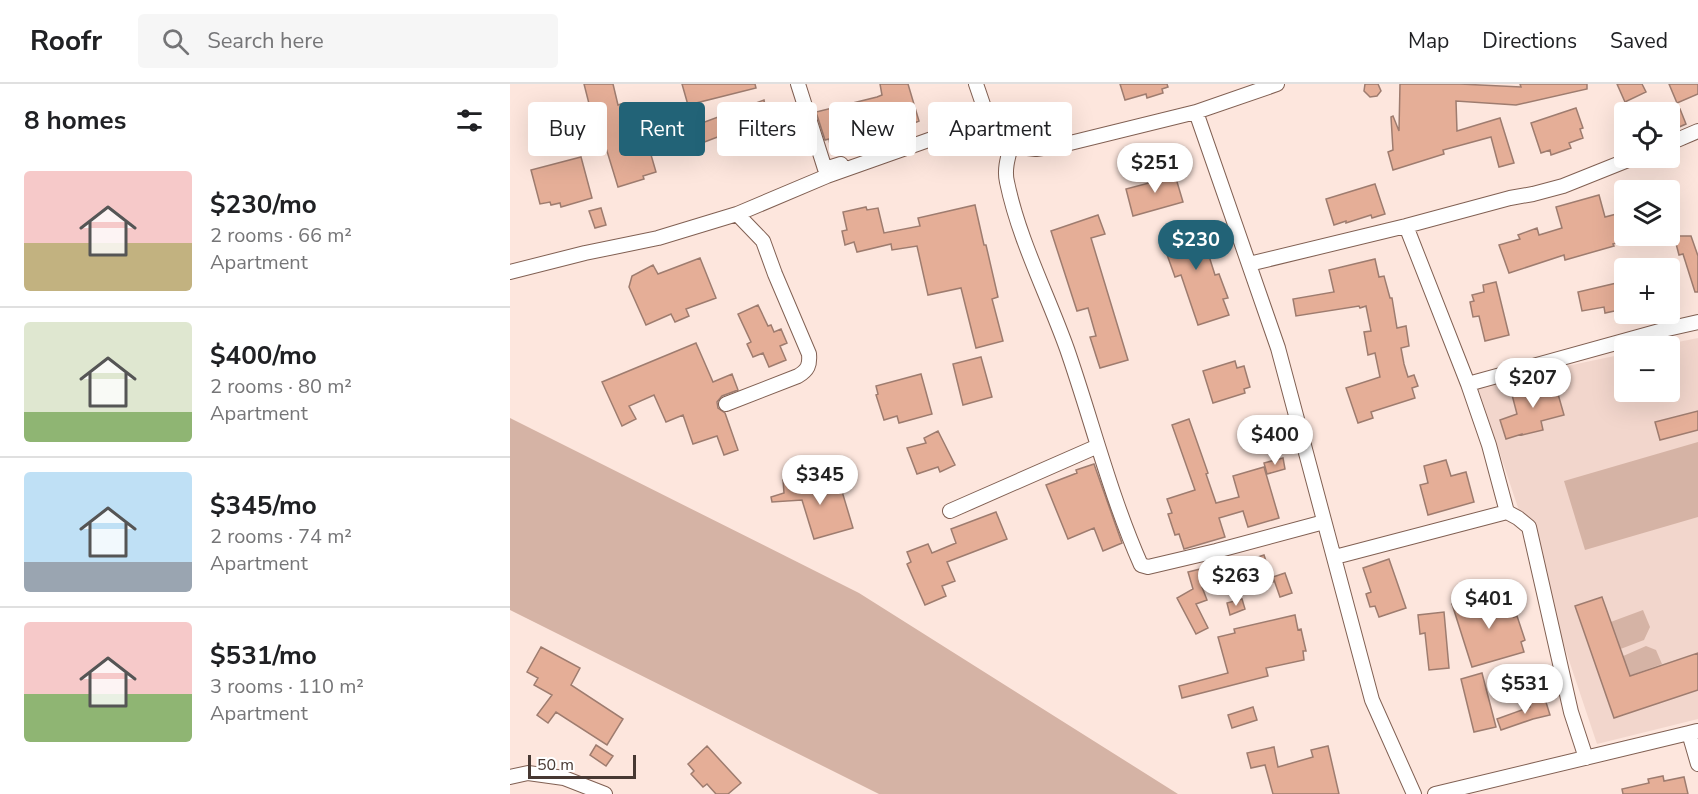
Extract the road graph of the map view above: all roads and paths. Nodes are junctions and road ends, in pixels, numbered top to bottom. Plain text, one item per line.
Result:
1 (798, 84) edge
2 (976, 84) edge
3 (1277, 84) edge
4 (982, 102) edge
5 (1196, 112) junction
6 (1698, 131) edge
7 (928, 137) edge
8 (1680, 139) edge
9 (928, 140) edge
10 (1072, 143) edge
11 (1008, 156) edge
12 (1614, 166) edge
13 (737, 214) junction
14 (1406, 226) junction
15 (1249, 264) junction
16 (510, 272) edge
17 (1698, 322) edge
18 (1468, 384) junction
19 (726, 404) dead end
20 (1098, 446) junction
21 (950, 511) dead end
22 (1507, 512) junction
23 (1324, 522) junction
24 (1335, 556) junction
25 (1693, 732) edge
26 (1586, 758) junction
27 (1698, 764) edge
28 (510, 777) edge
29 (605, 794) edge
30 (1414, 794) edge
31 (1435, 794) edge

1 - 7 street
2 - 4 street
3 - 5 street
5 - 10 street
5 - 15 street
6 - 8 street
9 - 13 street
11 - 20 street
12 - 14 street
13 - 16 street
13 - 19 street
14 - 15 street
14 - 18 street
15 - 23 street
17 - 18 street
18 - 22 street
20 - 21 street
20 - 23 street
22 - 24 street
22 - 26 street
23 - 24 street
24 - 30 street
25 - 26 street
25 - 27 street
26 - 31 street
28 - 29 street

